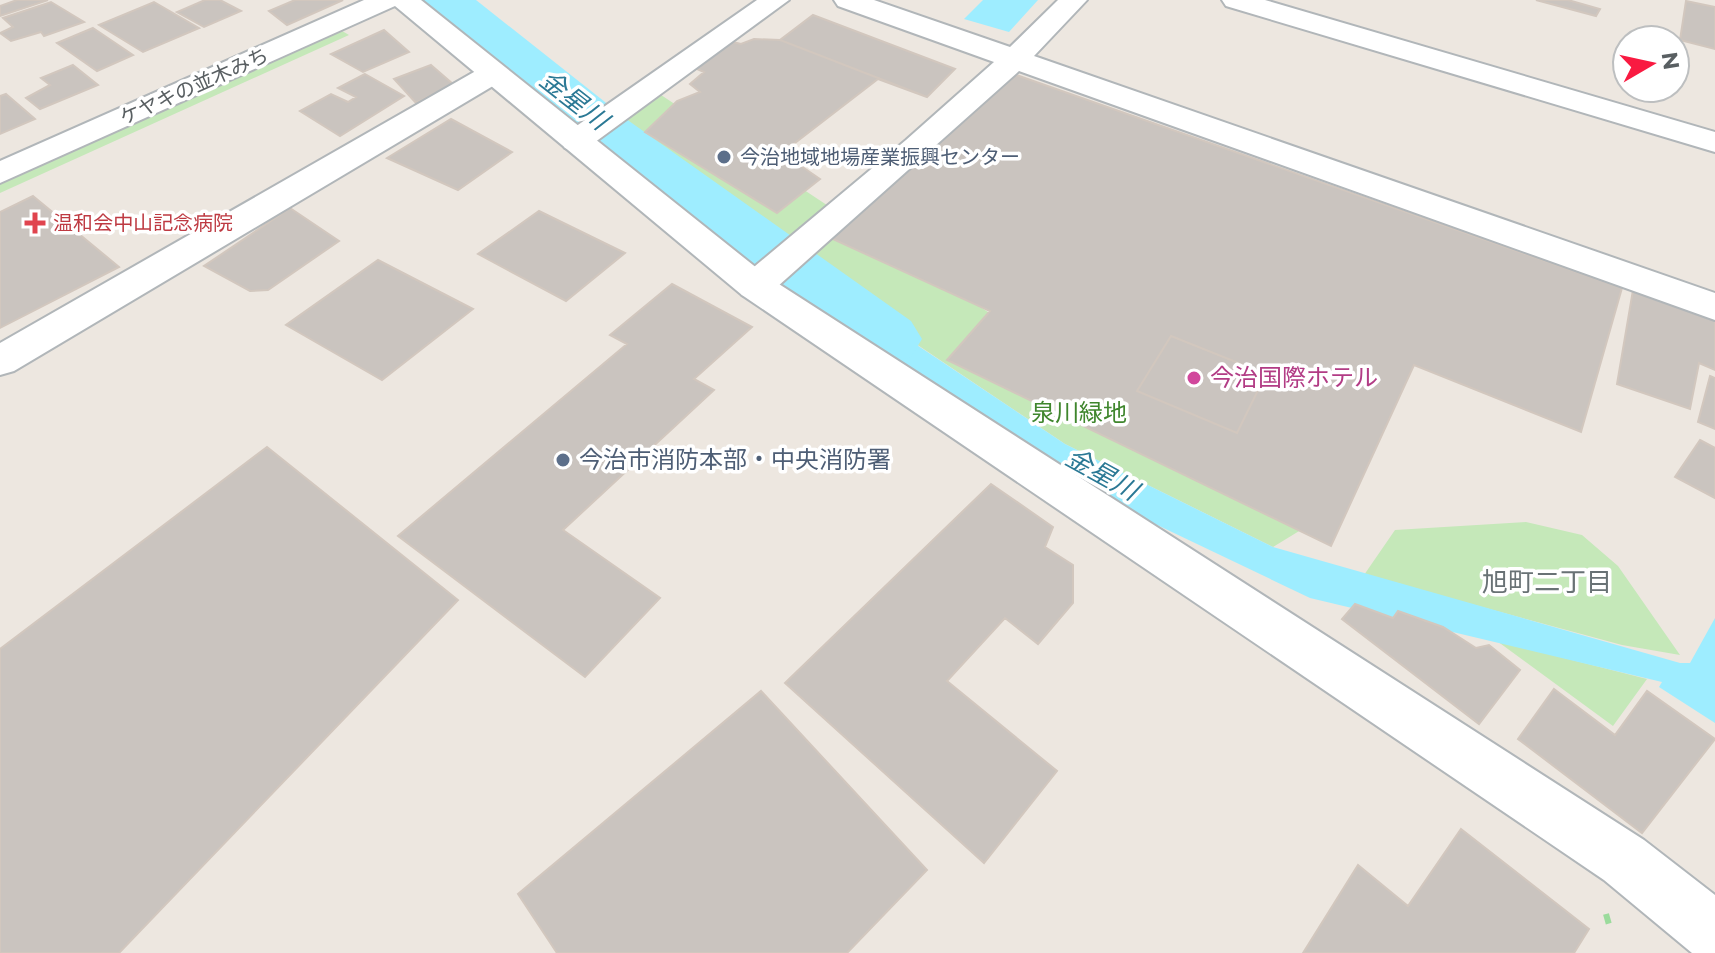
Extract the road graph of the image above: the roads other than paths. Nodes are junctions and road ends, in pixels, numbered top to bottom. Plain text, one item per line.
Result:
1 (387, 0) edge
2 (404, 0) edge
3 (775, 0) edge
4 (848, 0) edge
5 (1073, 0) edge
6 (1236, 0) edge
7 (1016, 61) junction
8 (492, 74) junction
9 (576, 141) junction
10 (1715, 142) edge
11 (0, 173) edge
12 (755, 286) junction
13 (1715, 307) edge
14 (0, 361) edge
15 (1715, 933) edge

1 - 11 street, ケヤキの並木みち
2 - 8 street
3 - 9 street
4 - 7 street
5 - 7 street
6 - 10 street
7 - 12 street
7 - 13 street
8 - 9 street
8 - 14 street
9 - 12 street
12 - 15 street

